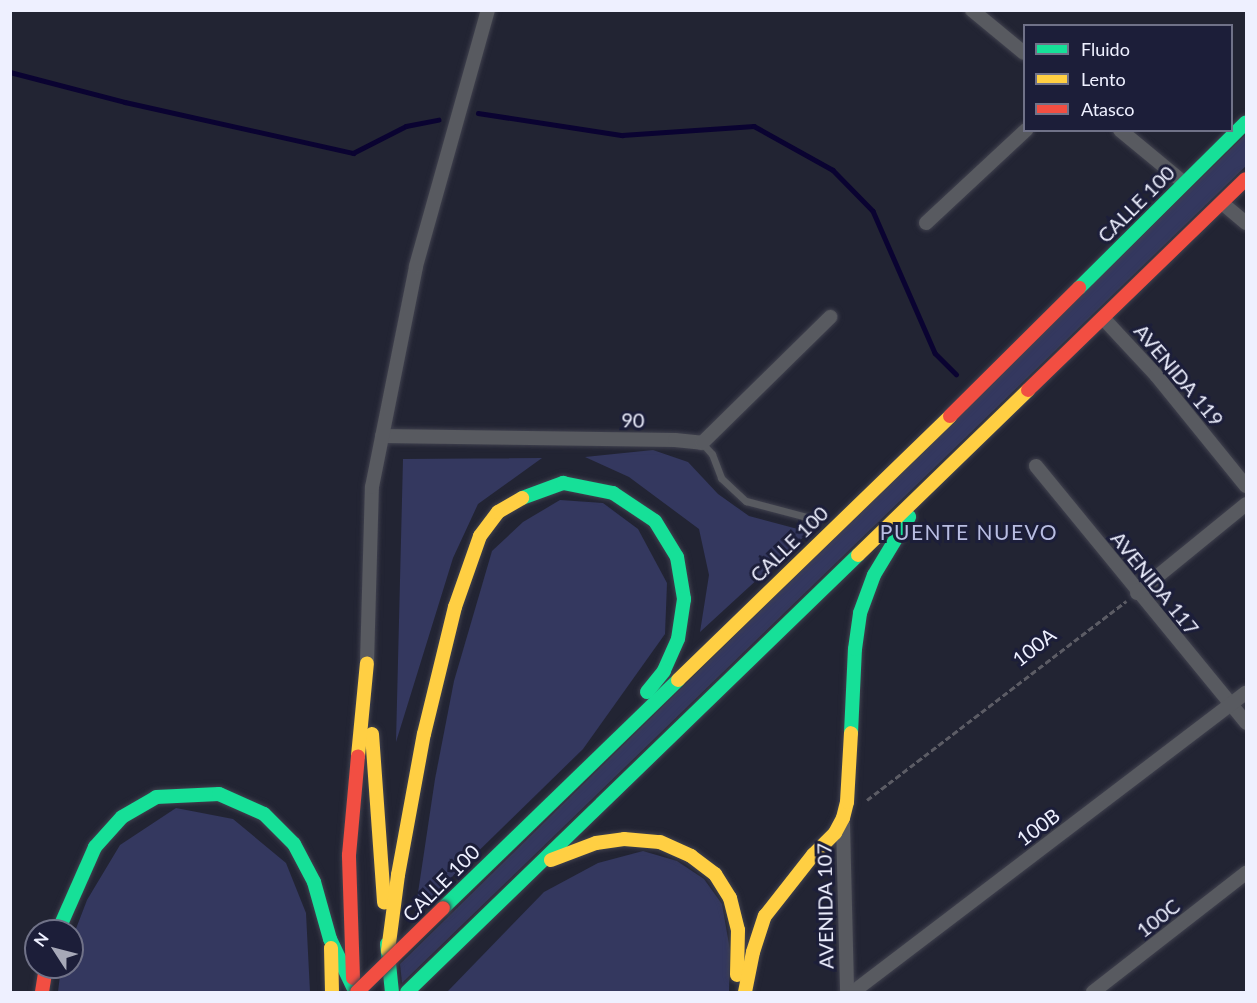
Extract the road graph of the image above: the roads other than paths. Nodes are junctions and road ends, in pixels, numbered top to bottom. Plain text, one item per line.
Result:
1 (488, 10) edge
2 (972, 10) edge
3 (1023, 52) edge
4 (1246, 122) edge
5 (1024, 132) edge
6 (1122, 132) edge
7 (1246, 179) edge
8 (1184, 183) junction
9 (1222, 203) junction
10 (926, 223) dead end
11 (1246, 223) edge
12 (830, 317) dead end
13 (1103, 318) junction
14 (382, 436) junction
15 (702, 444) junction
16 (1036, 466) dead end
17 (1246, 486) edge
18 (927, 487) junction
19 (1246, 504) edge
20 (818, 520) dead end
21 (1137, 593) junction
22 (368, 663) junction
23 (1246, 693) edge
24 (1231, 705) junction
25 (1246, 723) edge
26 (592, 762) junction
27 (843, 818) junction
28 (349, 855) junction
29 (541, 865) junction
30 (1246, 873) edge
31 (63, 919) edge
32 (330, 939) junction
33 (388, 951) junction
34 (355, 991) edge
35 (332, 993) edge
36 (392, 993) edge
37 (407, 993) edge
38 (736, 993) edge
39 (745, 993) edge
40 (846, 993) edge
41 (853, 993) edge
42 (1092, 993) edge

1 - 14 street
2 - 3 street
4 - 8 highway, CALLE 100
5 - 10 street
6 - 8 street
7 - 9 highway
8 - 26 highway, CALLE 100
9 - 11 street
9 - 13 highway
12 - 15 street
13 - 17 street, AVENIDA 119
13 - 18 highway
14 - 15 street, 90
14 - 22 street
15 - 20 lane
16 - 21 street, AVENIDA 117
18 - 27 highway
18 - 29 highway
19 - 21 street
21 - 24 street, AVENIDA 117
22 - 28 highway
22 - 33 highway
23 - 24 street, 100B
24 - 25 street, AVENIDA 117
24 - 41 street, 100B
26 - 33 highway
26 - 34 highway, CALLE 100, bridge
27 - 39 highway
27 - 40 street, AVENIDA 107
28 - 32 highway
28 - 34 highway
29 - 37 highway
29 - 38 highway
30 - 42 street, 100C
31 - 32 highway
32 - 34 highway
32 - 35 highway
33 - 36 highway

